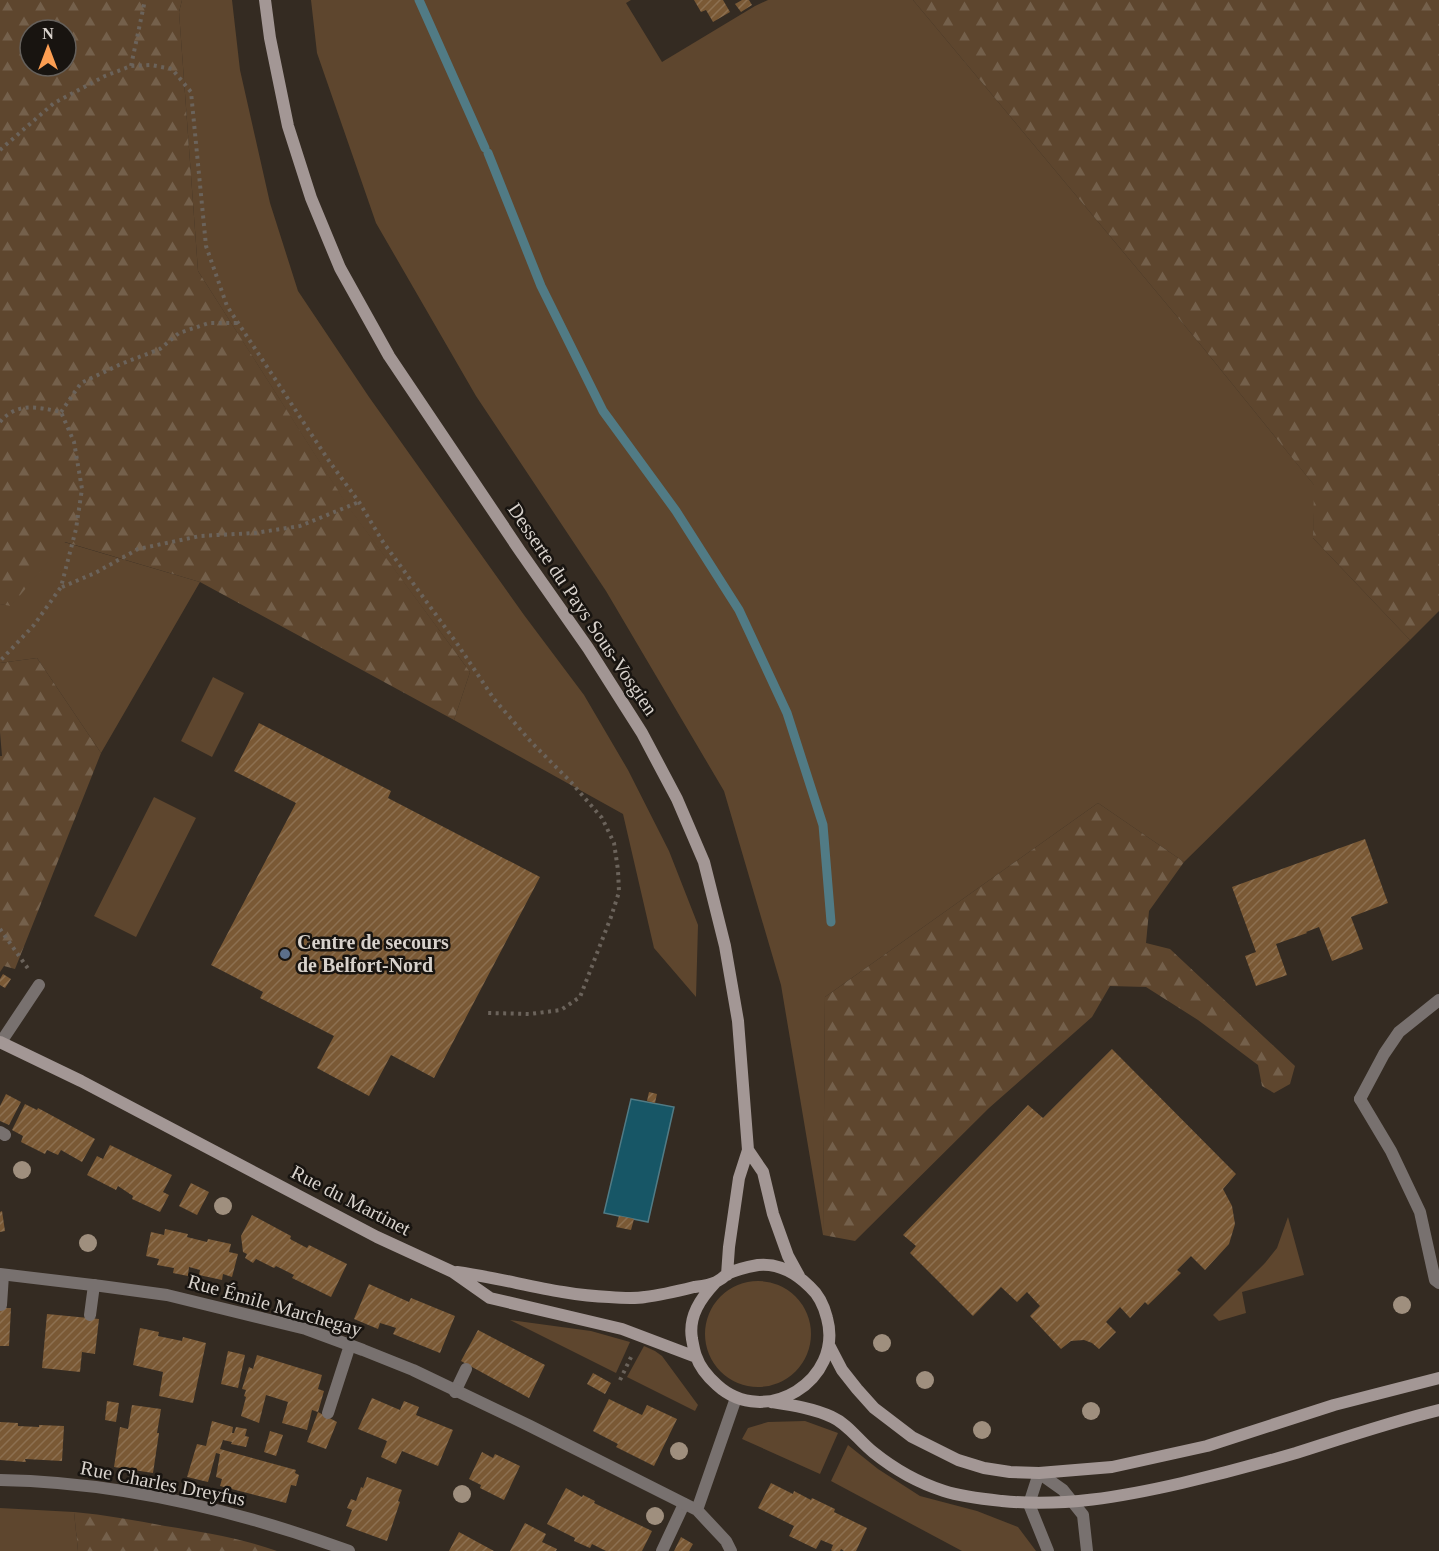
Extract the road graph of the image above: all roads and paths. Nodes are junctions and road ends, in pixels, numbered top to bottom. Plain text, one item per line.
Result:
1 (145, 0) edge
2 (265, 0) edge
3 (131, 66) junction
4 (0, 150) edge
5 (238, 323) junction
6 (61, 412) junction
7 (0, 422) edge
8 (359, 502) junction
9 (61, 587) junction
10 (0, 661) edge
11 (0, 929) edge
12 (39, 985) joint
13 (1439, 1000) edge
14 (488, 1013) dead end
15 (0, 1042) edge
16 (748, 1150) junction
17 (453, 1272) junction
18 (1, 1275) edge
19 (727, 1275) junction
20 (798, 1276) junction
21 (716, 1283) junction
22 (1439, 1283) edge
23 (94, 1285) junction
24 (1, 1305) edge
25 (90, 1315) dead end
26 (350, 1345) junction
27 (829, 1346) junction
28 (636, 1347) dead end
29 (696, 1357) junction
30 (466, 1369) dead end
31 (1439, 1378) edge
32 (620, 1380) dead end
33 (455, 1392) junction
34 (736, 1398) junction
35 (771, 1402) junction
36 (1439, 1410) edge
37 (328, 1413) dead end
38 (1039, 1473) junction
39 (0, 1480) edge
40 (1098, 1500) junction
41 (1072, 1503) junction
42 (684, 1504) junction
43 (1029, 1504) junction
44 (697, 1510) junction
45 (1083, 1515) junction
46 (349, 1551) edge
47 (662, 1551) edge
48 (731, 1551) edge
49 (1047, 1551) edge
50 (1088, 1551) edge

1 - 3 path
2 - 16 main road, Desserte du Pays Sous-Vosgien
3 - 4 path
3 - 5 path
5 - 6 path
5 - 8 path
6 - 7 path
6 - 9 path
8 - 9 path
8 - 14 path
9 - 10 path
11 - 12 path
12 - 15 street
13 - 22 street
15 - 17 main road, Rue du Martinet
16 - 19 main road, Desserte du Pays Sous-Vosgien
16 - 20 main road
17 - 21 main road
17 - 29 main road, Rue du Martinet
18 - 23 street, Rue Émile Marchegay
18 - 24 street
19 - 20 main road
19 - 21 main road
20 - 27 main road
21 - 29 main road
23 - 25 street
23 - 26 street, Rue Émile Marchegay
26 - 33 street, Rue Émile Marchegay
26 - 37 street
27 - 35 main road
27 - 38 main road
28 - 32 path
29 - 34 main road
30 - 33 street
31 - 38 main road
33 - 42 street, Rue Émile Marchegay
34 - 35 main road
34 - 44 street
35 - 43 main road
36 - 40 main road
38 - 41 street
38 - 43 street
39 - 46 street, Rue Charles Dreyfus
40 - 41 main road
40 - 45 street
41 - 43 main road
41 - 45 street
42 - 44 street
42 - 47 street
43 - 49 street
44 - 48 street
45 - 50 street

